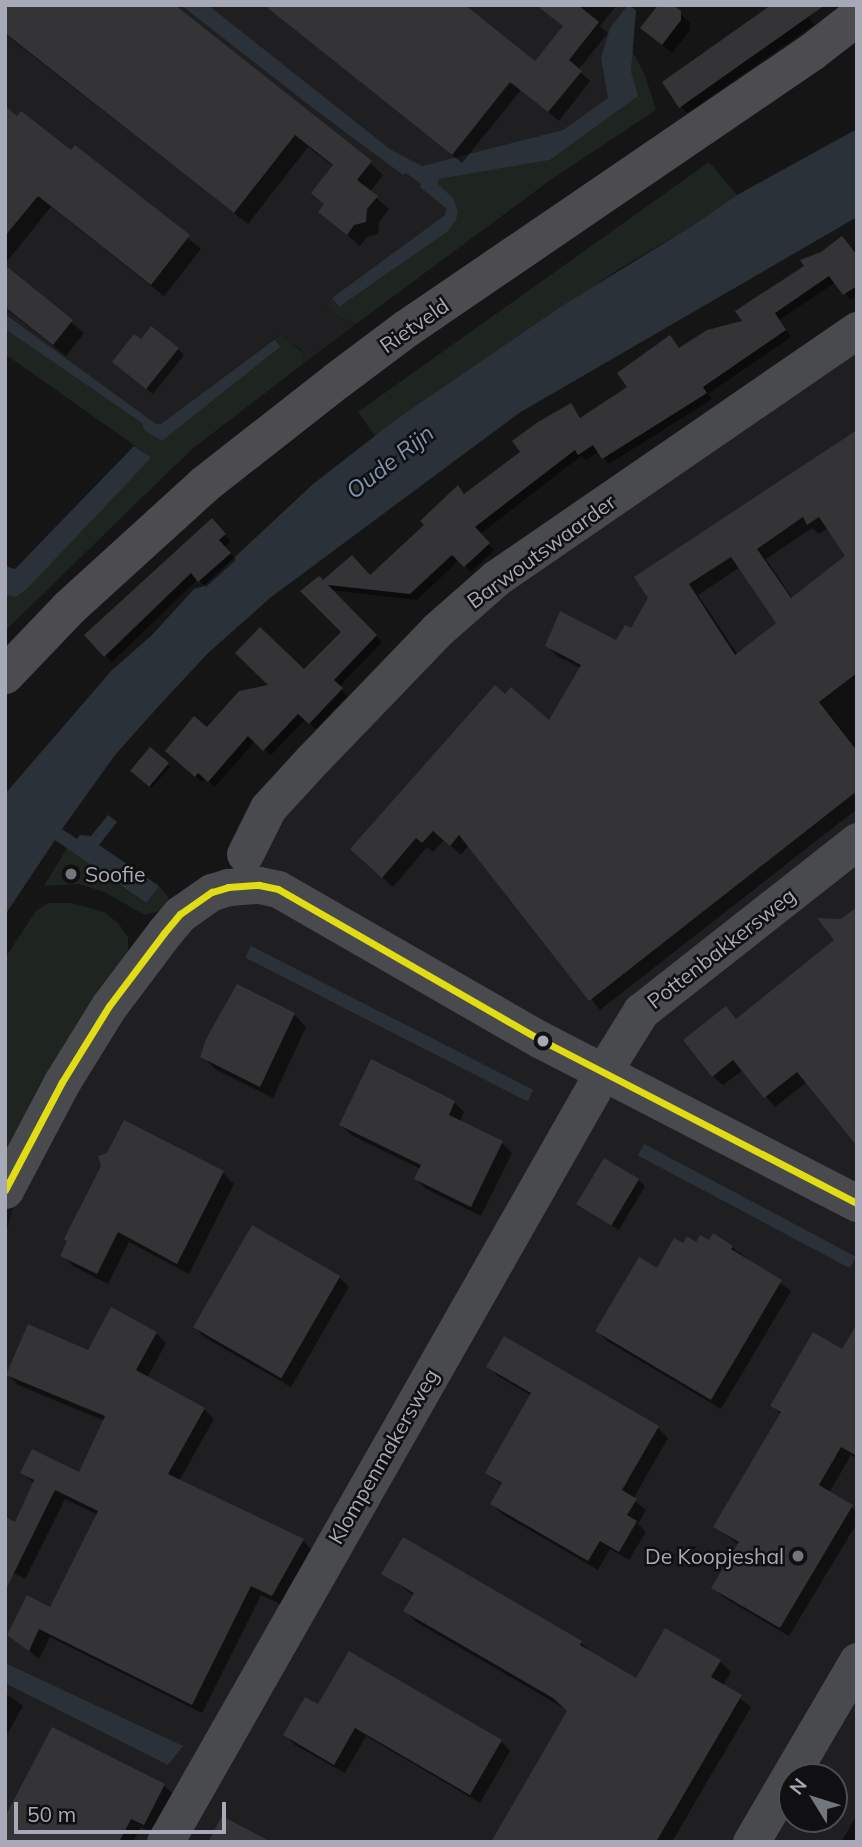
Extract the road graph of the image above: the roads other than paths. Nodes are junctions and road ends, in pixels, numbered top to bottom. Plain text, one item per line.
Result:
1 (857, 17) edge
2 (857, 330) edge
3 (5, 675) edge
4 (857, 841) edge
5 (242, 870) junction
6 (603, 1072) junction
7 (5, 1190) edge
8 (857, 1203) edge
9 (857, 1661) edge
10 (164, 1842) edge
11 (751, 1842) edge

1 - 3 main road, Rietveld
2 - 5 street, Barwoutswaarder
4 - 6 street, Pottenbakkersweg
5 - 6 street
5 - 7 street
6 - 8 street
6 - 10 street, Klompenmakersweg
9 - 11 street

